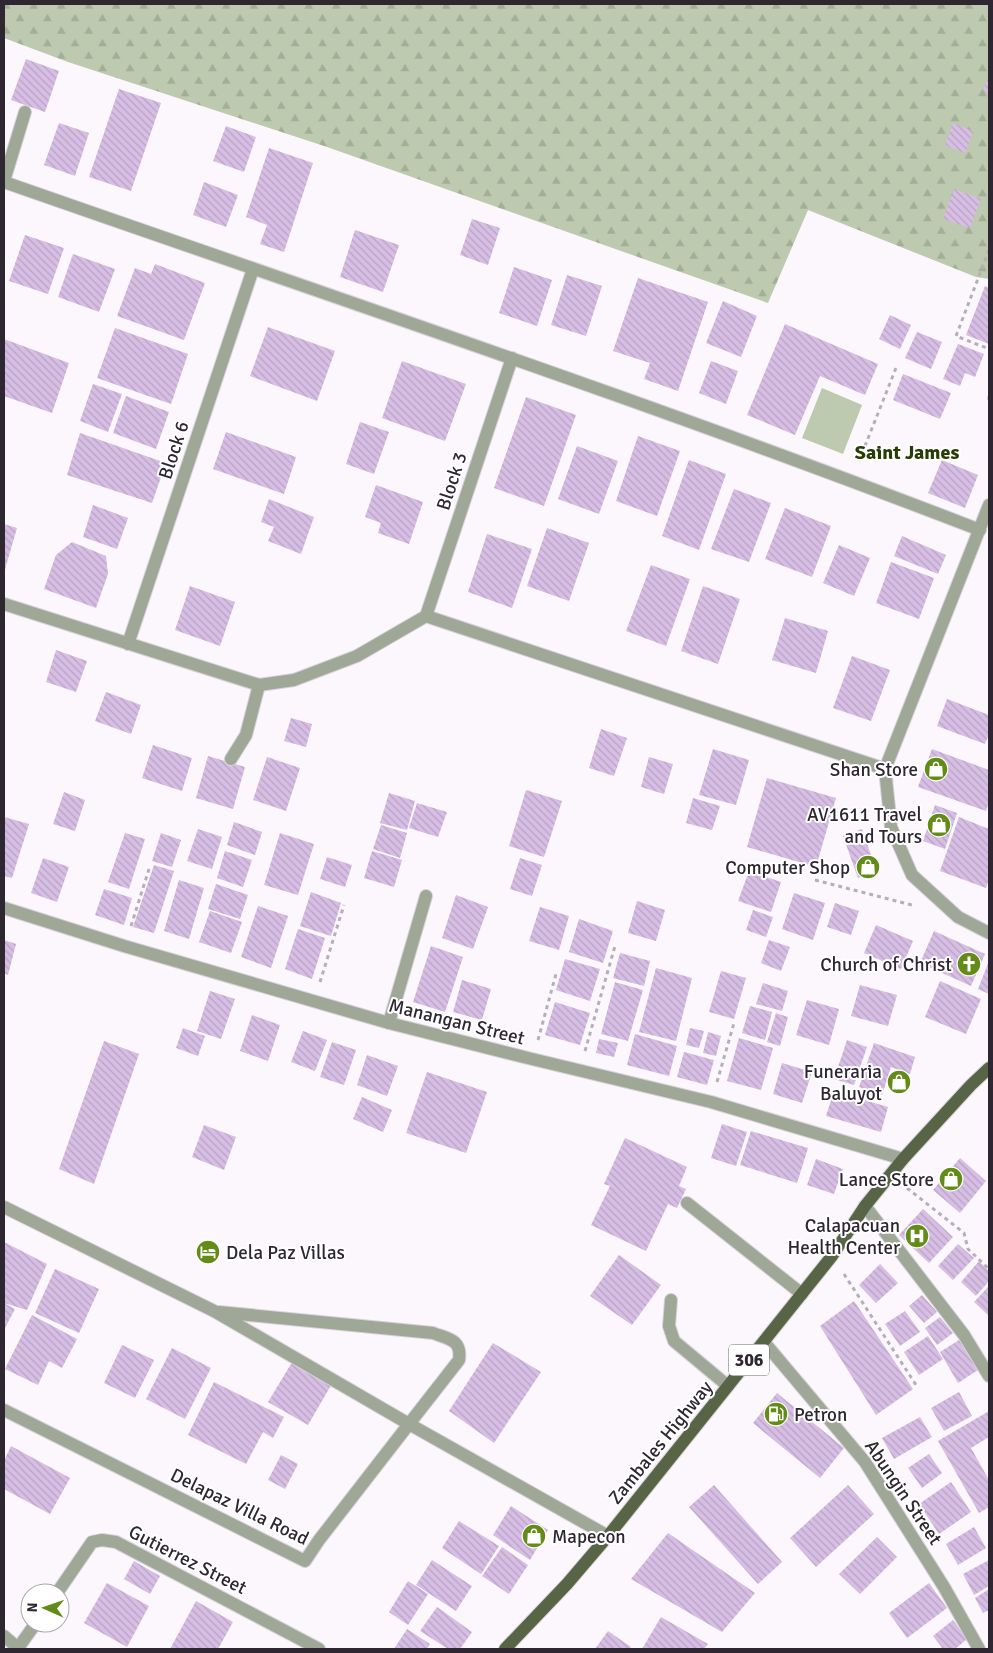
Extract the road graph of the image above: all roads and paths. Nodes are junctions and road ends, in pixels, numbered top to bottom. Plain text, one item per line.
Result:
1 (25, 112) dead end
2 (4, 181) edge
3 (989, 250) edge
4 (253, 269) junction
5 (989, 349) edge
6 (512, 358) junction
7 (896, 368) dead end
8 (989, 396) edge
9 (989, 400) edge
10 (852, 480) junction
11 (989, 505) edge
12 (980, 530) junction
13 (4, 604) edge
14 (426, 616) junction
15 (128, 644) junction
16 (259, 686) junction
17 (231, 759) dead end
18 (885, 770) junction
19 (149, 869) dead end
20 (815, 880) dead end
21 (426, 896) dead end
22 (344, 904) dead end
23 (920, 907) dead end
24 (4, 908) edge
25 (989, 933) edge
26 (124, 946) junction
27 (615, 946) dead end
28 (556, 974) dead end
29 (315, 1002) junction
30 (389, 1023) junction
31 (734, 1023) dead end
32 (532, 1059) junction
33 (989, 1068) edge
34 (580, 1071) junction
35 (711, 1102) junction
36 (904, 1159) junction
37 (891, 1175) junction
38 (687, 1204) dead end
39 (4, 1206) edge
40 (866, 1206) junction
41 (832, 1256) junction
42 (989, 1269) edge
43 (802, 1294) junction
44 (671, 1300) dead end
45 (214, 1311) junction
46 (764, 1342) junction
47 (989, 1376) edge
48 (728, 1386) junction
49 (918, 1388) dead end
50 (4, 1410) edge
51 (410, 1424) junction
52 (608, 1536) junction
53 (65, 1583) edge
54 (29, 1633) edge
55 (4, 1636) edge
56 (319, 1649) edge
57 (505, 1649) edge
58 (979, 1649) edge

1 - 2 street
2 - 4 street
3 - 5 path
4 - 6 street
4 - 15 street, Block 6
6 - 10 street
6 - 14 street, Block 3
7 - 10 path
8 - 9 path
10 - 12 street
11 - 12 street
12 - 18 street
13 - 15 street
14 - 16 street
14 - 18 street
15 - 16 street
16 - 17 street
18 - 25 street
19 - 26 path
20 - 23 path
21 - 30 street
22 - 29 path
24 - 26 street, Manangan Street
26 - 29 street, Manangan Street
27 - 34 path
28 - 32 path
29 - 30 street, Manangan Street
30 - 32 street, Manangan Street
31 - 35 path
32 - 34 street, Manangan Street
33 - 36 main road, Zambales Highway / 306
34 - 35 street, Manangan Street
35 - 36 street, Manangan Street
36 - 37 main road, Zambales Highway / 306
37 - 40 main road, Zambales Highway / 306
37 - 42 path
38 - 43 street
39 - 45 street
40 - 41 main road, Zambales Highway / 306
40 - 47 street
41 - 43 main road, Zambales Highway / 306
41 - 49 path
43 - 46 main road, Zambales Highway / 306
44 - 48 street
45 - 51 street
45 - 51 street, Delapaz Villa Road
46 - 48 main road, Zambales Highway / 306
46 - 58 street, Abungin Street
48 - 52 main road, Zambales Highway / 306
50 - 51 street, Delapaz Villa Road
51 - 52 street
52 - 57 main road, Zambales Highway / 306
53 - 56 street, Gutierrez Street
54 - 55 street

